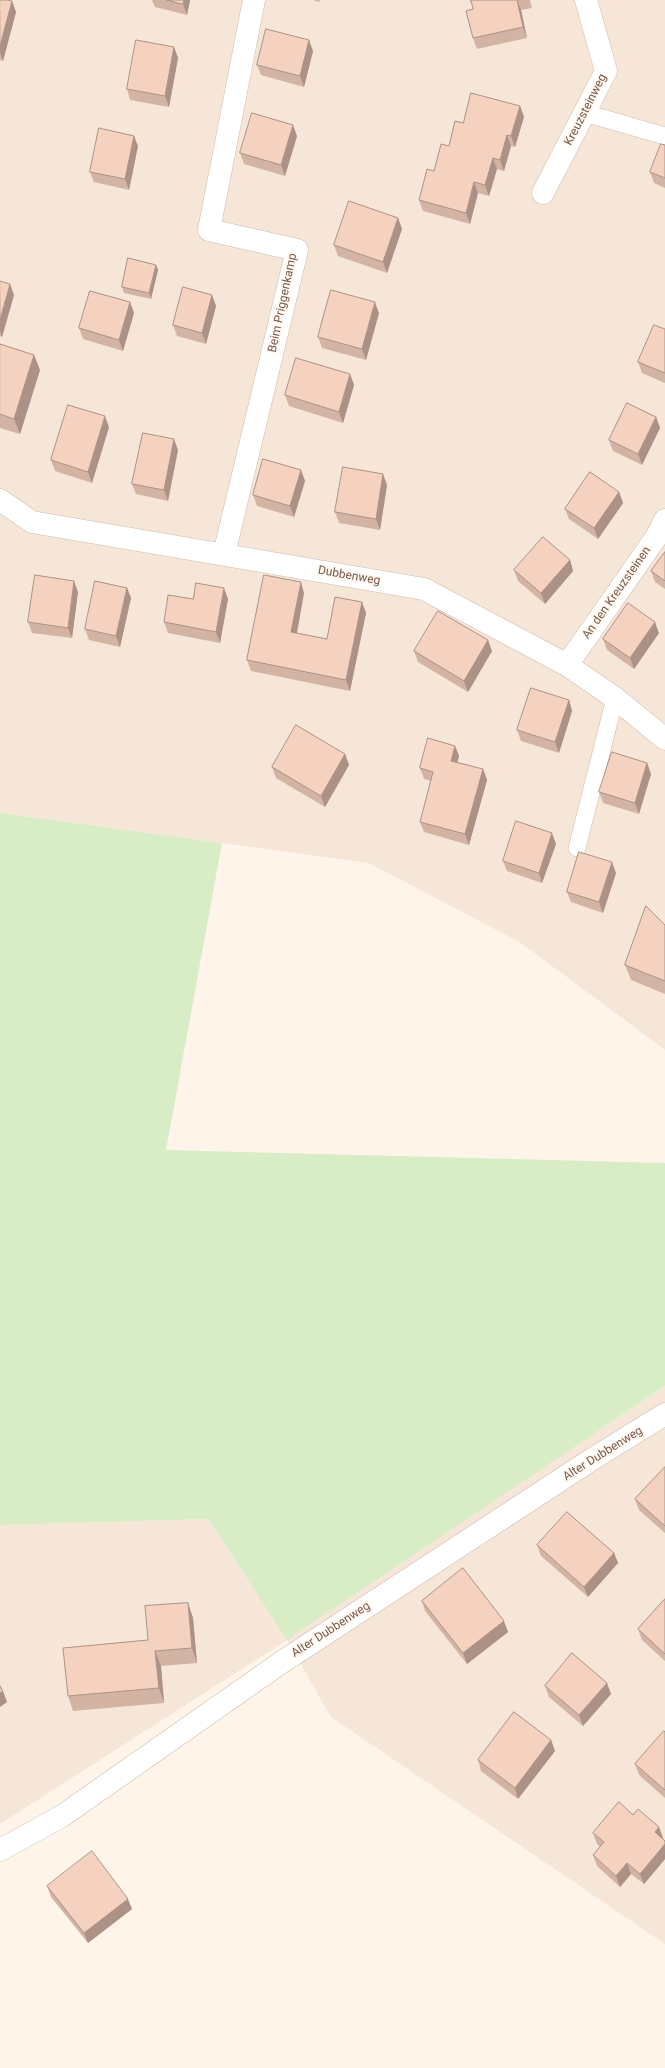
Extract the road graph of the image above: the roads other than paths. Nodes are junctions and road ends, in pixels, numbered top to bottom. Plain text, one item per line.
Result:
1 (254, 0) edge
2 (586, 0) edge
3 (585, 113) junction
4 (665, 136) edge
5 (543, 193) dead end
6 (0, 500) edge
7 (665, 520) edge
8 (224, 554) junction
9 (567, 665) junction
10 (615, 698) junction
11 (665, 739) edge
12 (577, 848) dead end
13 (665, 1414) edge
14 (0, 1850) edge

1 - 8 street, Beim Priggenkamp
2 - 3 street, Kreuzsteinweg
3 - 4 lane
3 - 5 street, Kreuzsteinweg
6 - 8 street, Dubbenweg
7 - 9 street, An den Kreuzsteinen
8 - 9 street, Dubbenweg
9 - 10 street, Dubbenweg
10 - 11 street, Dubbenweg
10 - 12 lane
13 - 14 street, Alter Dubbenweg

